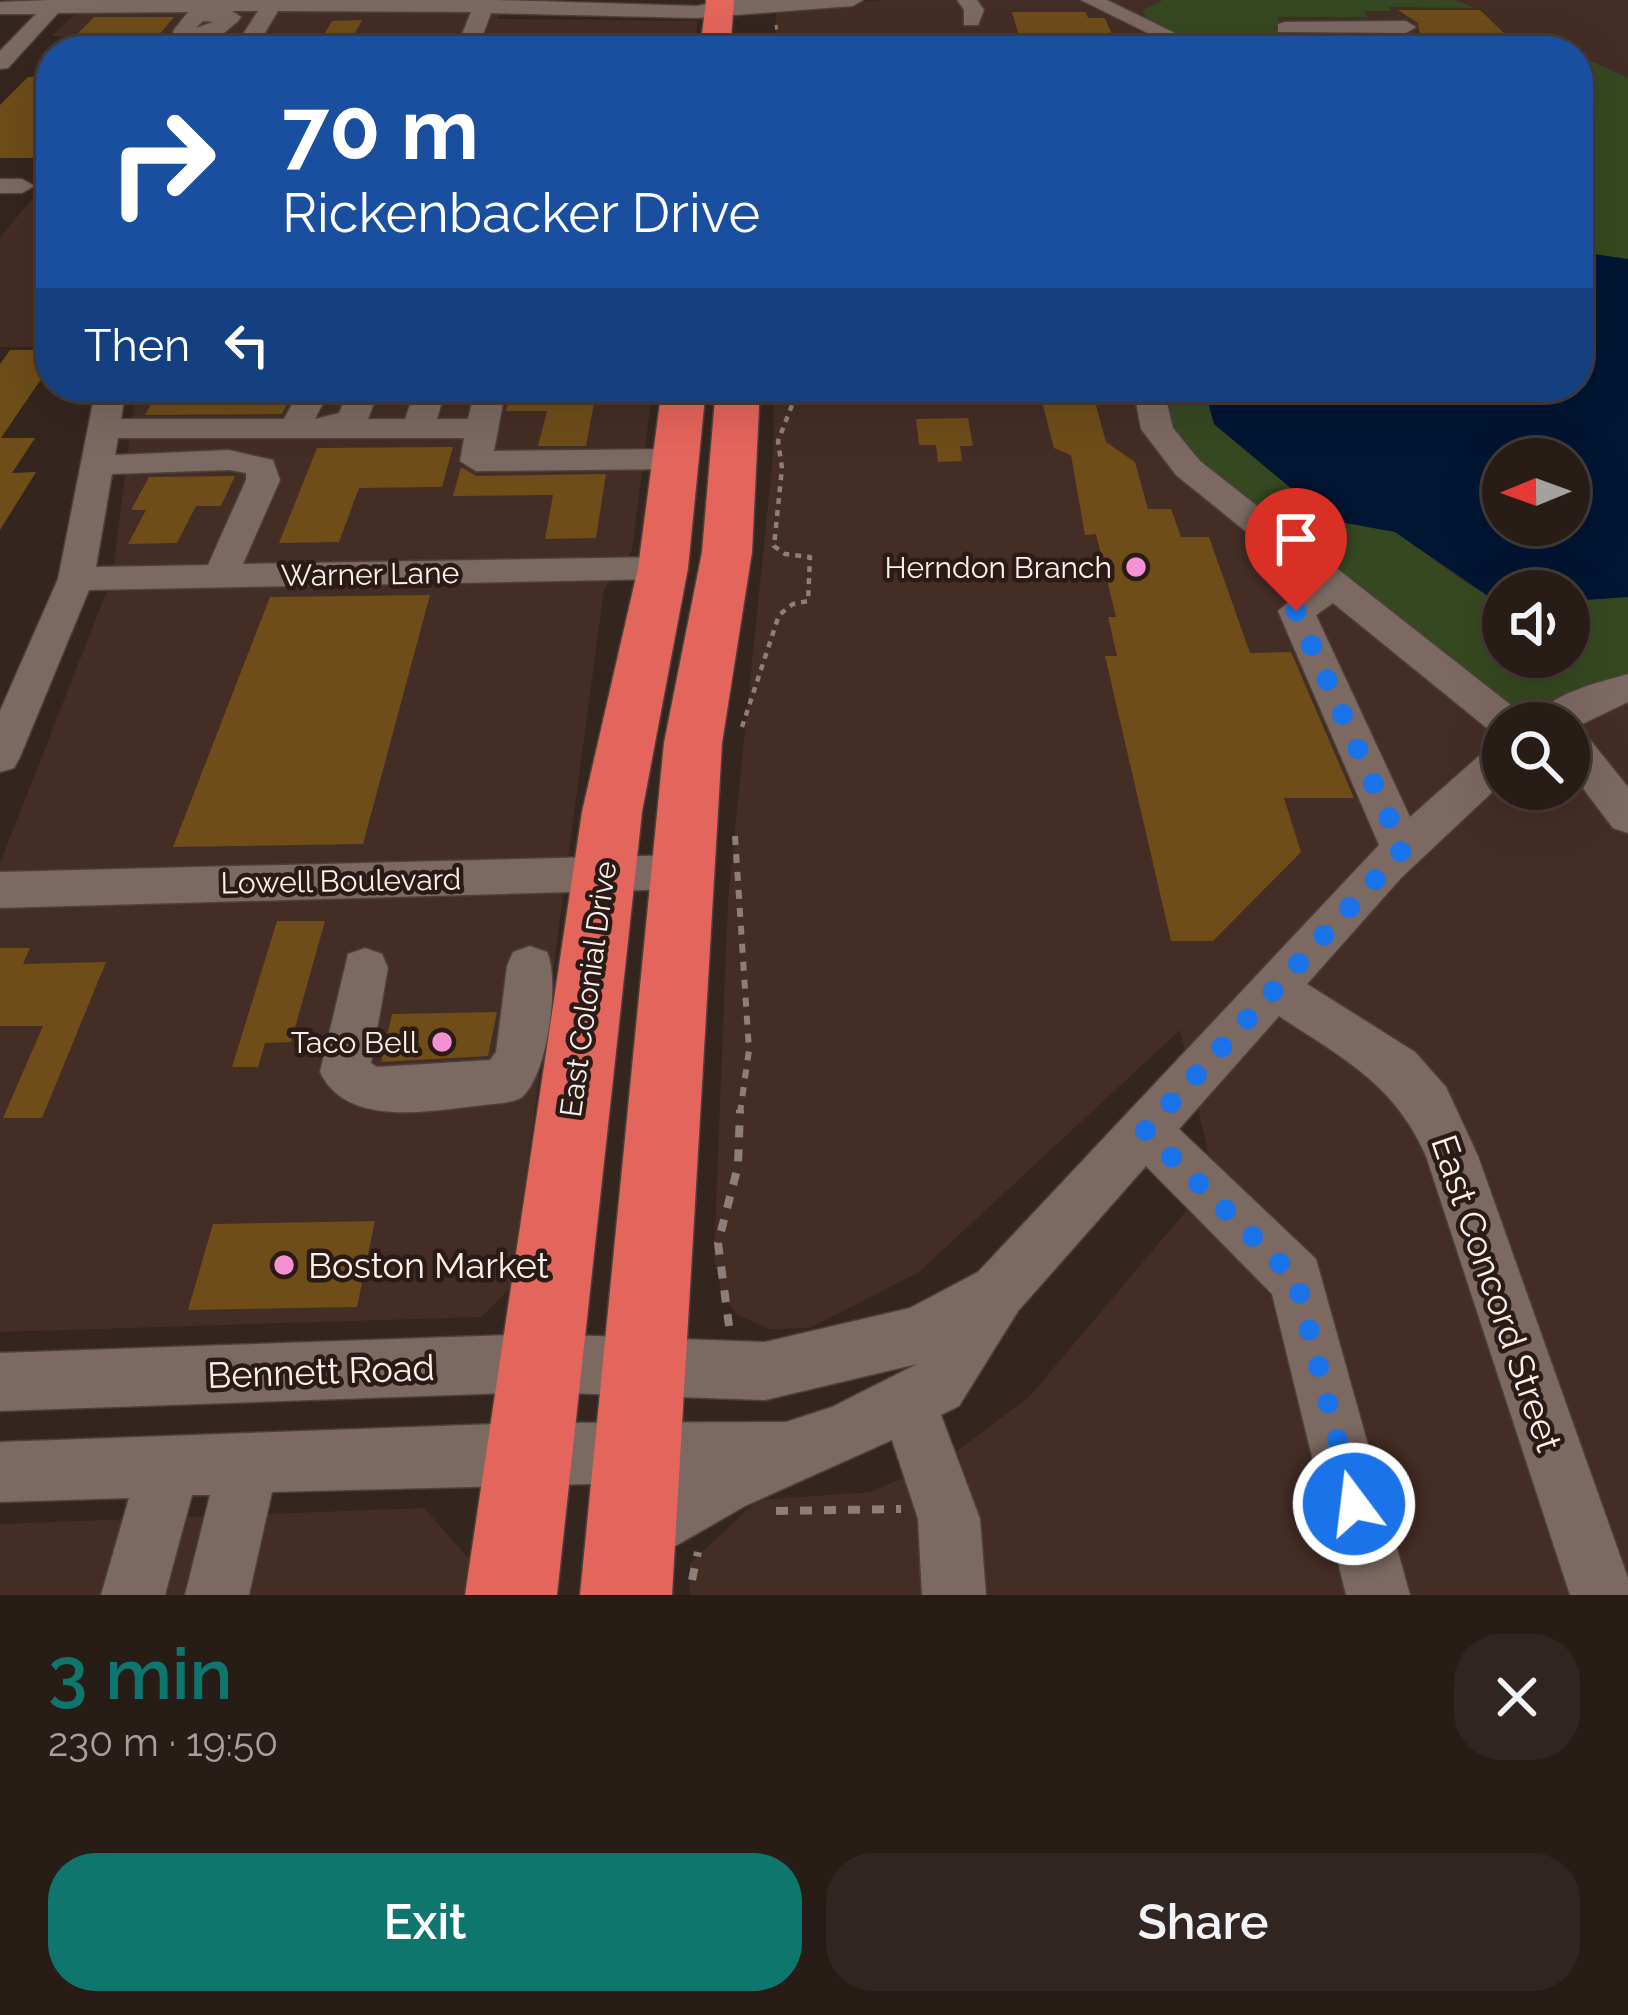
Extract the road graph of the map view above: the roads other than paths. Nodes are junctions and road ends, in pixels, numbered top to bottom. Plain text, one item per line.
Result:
1 (853, 0) edge
2 (1091, 0) edge
3 (56, 2) edge
4 (274, 2) edge
5 (480, 2) edge
6 (600, 3) edge
7 (0, 5) edge
8 (204, 6) edge
9 (720, 6) edge
10 (758, 15) edge
11 (1344, 27) junction
12 (1285, 28) dead end
13 (252, 36) edge
14 (470, 36) edge
15 (717, 36) edge
16 (1171, 36) edge
17 (1350, 36) edge
18 (1395, 36) edge
19 (0, 63) edge
20 (108, 402) edge
21 (308, 402) edge
22 (359, 402) edge
23 (426, 402) edge
24 (487, 402) edge
25 (683, 402) edge
26 (737, 402) edge
27 (1151, 402) edge
28 (334, 428) junction
29 (418, 428) junction
30 (481, 429) junction
31 (103, 430) junction
32 (293, 431) junction
33 (677, 459) junction
34 (97, 465) junction
35 (671, 516) junction
36 (663, 568) junction
37 (220, 577) junction
38 (722, 578) junction
39 (76, 579) junction
40 (1335, 585) junction
41 (708, 652) junction
42 (1628, 688) edge
43 (1588, 702) edge
44 (1482, 703) edge
45 (0, 757) edge
46 (1590, 769) edge
47 (1482, 777) edge
48 (1628, 817) edge
49 (708, 847) junction
50 (1403, 849) junction
51 (603, 874) junction
52 (0, 890) edge
53 (530, 966) dead end
54 (365, 968) dead end
55 (1277, 989) junction
56 (1145, 1131) junction
57 (998, 1291) junction
58 (539, 1363) junction
59 (643, 1368) junction
60 (0, 1382) edge
61 (905, 1402) junction
62 (790, 1451) junction
63 (636, 1452) junction
64 (527, 1453) junction
65 (248, 1464) junction
66 (169, 1466) junction
67 (0, 1472) edge
68 (654, 1559) edge
69 (133, 1595) edge
70 (217, 1595) edge
71 (511, 1595) edge
72 (954, 1595) edge
73 (1378, 1595) edge
74 (1602, 1595) edge

1 - 10 street
2 - 16 street
3 - 7 street
3 - 8 street
3 - 19 street
4 - 5 street
4 - 8 street
4 - 13 street
5 - 6 street
5 - 9 street
5 - 14 street
6 - 9 street
9 - 10 street
9 - 15 highway
11 - 12 street
11 - 17 street
11 - 18 street
20 - 31 street
21 - 32 street
22 - 28 street
23 - 29 street
24 - 30 street
25 - 33 highway, East Colonial Drive
26 - 38 highway
27 - 40 street
28 - 29 street
28 - 32 street
29 - 30 street
30 - 33 street
31 - 32 street
31 - 34 street
33 - 35 highway, East Colonial Drive
34 - 37 street
34 - 39 street
35 - 36 highway, East Colonial Drive
35 - 38 highway
36 - 37 street, Warner Lane
36 - 41 highway
36 - 51 highway, East Colonial Drive
37 - 39 street, Warner Lane
38 - 41 highway
39 - 45 street
40 - 44 street
40 - 50 street
41 - 49 highway
42 - 43 street
46 - 48 street
47 - 50 street
49 - 51 street, Lowell Boulevard
49 - 59 highway
50 - 55 street
51 - 52 street, Lowell Boulevard
51 - 58 highway, East Colonial Drive
53 - 54 street
55 - 56 street
55 - 74 street, East Concord Street
56 - 57 street
56 - 73 street
57 - 59 street, Bennett Road
57 - 61 street
58 - 59 street, Bennett Road
58 - 60 street, Bennett Road
58 - 64 highway, East Colonial Drive
59 - 63 highway
61 - 62 street
61 - 72 street
62 - 63 street
62 - 68 street
63 - 64 street
63 - 68 highway
64 - 65 street
64 - 71 highway, East Colonial Drive
65 - 66 street
65 - 70 street
66 - 67 street
66 - 69 street

